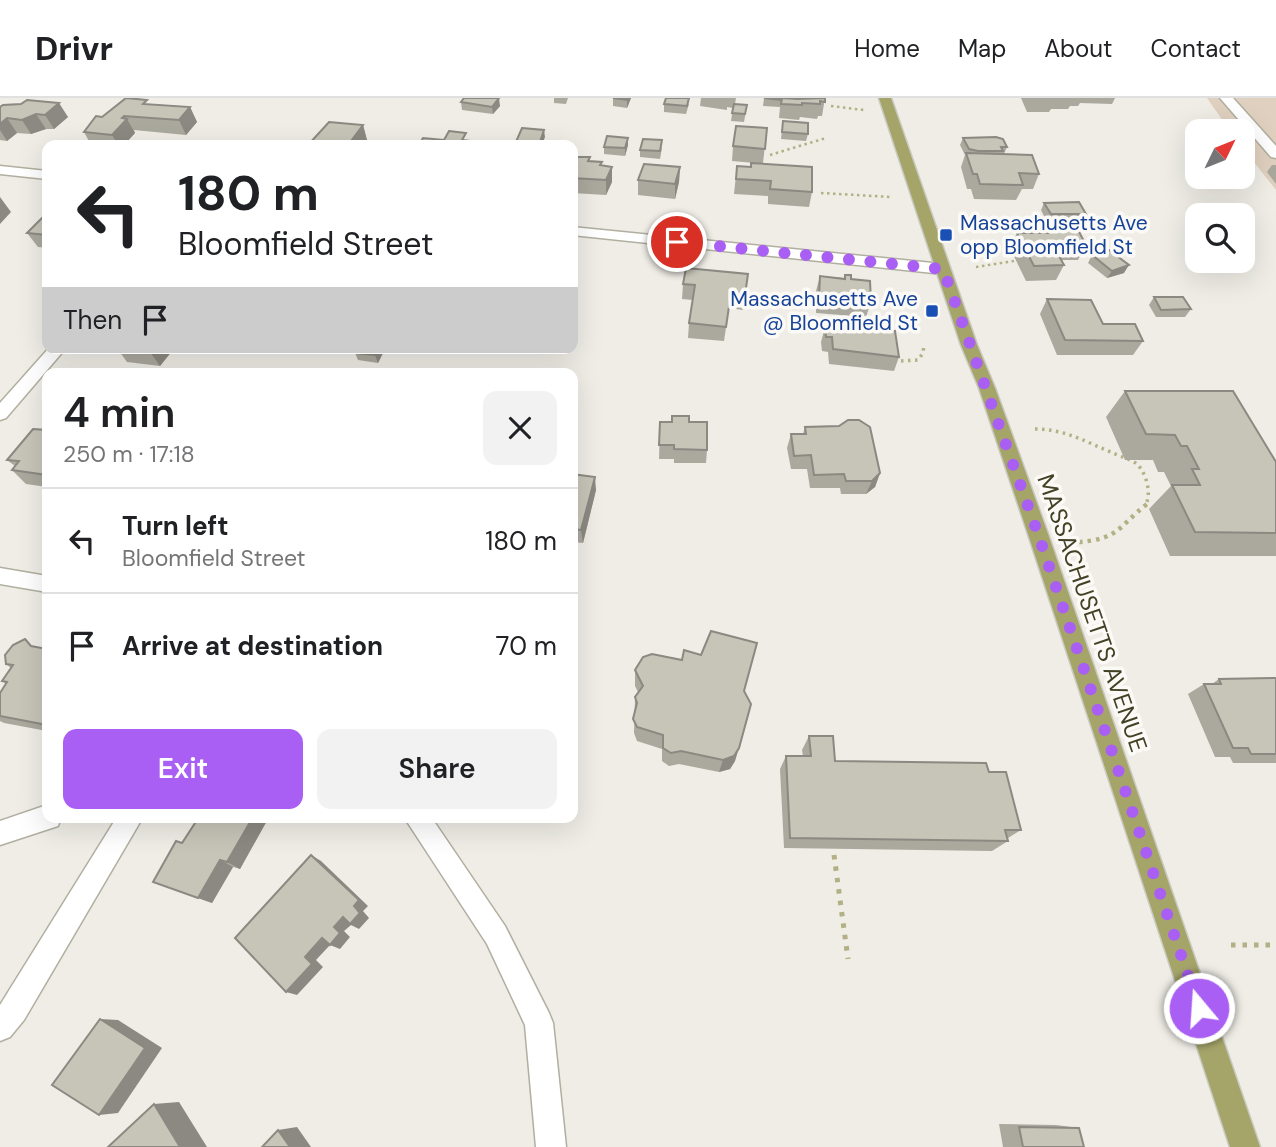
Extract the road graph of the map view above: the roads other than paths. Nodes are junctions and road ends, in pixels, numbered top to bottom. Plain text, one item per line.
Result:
1 (885, 98) edge
2 (1226, 98) edge
3 (1276, 154) edge
4 (0, 170) edge
5 (42, 174) edge
6 (578, 232) edge
7 (943, 269) junction
8 (53, 354) edge
9 (0, 414) edge
10 (0, 576) edge
11 (42, 582) edge
12 (42, 819) edge
13 (127, 823) edge
14 (420, 823) edge
15 (0, 833) edge
16 (0, 1027) edge
17 (551, 1147) edge
18 (1245, 1147) edge

1 - 7 main road, MASSACHUSETTS AVENUE
2 - 3 street
4 - 5 street
6 - 7 street
7 - 18 main road, MASSACHUSETTS AVENUE
8 - 9 street
10 - 11 street
12 - 15 street
13 - 16 street
14 - 17 street

